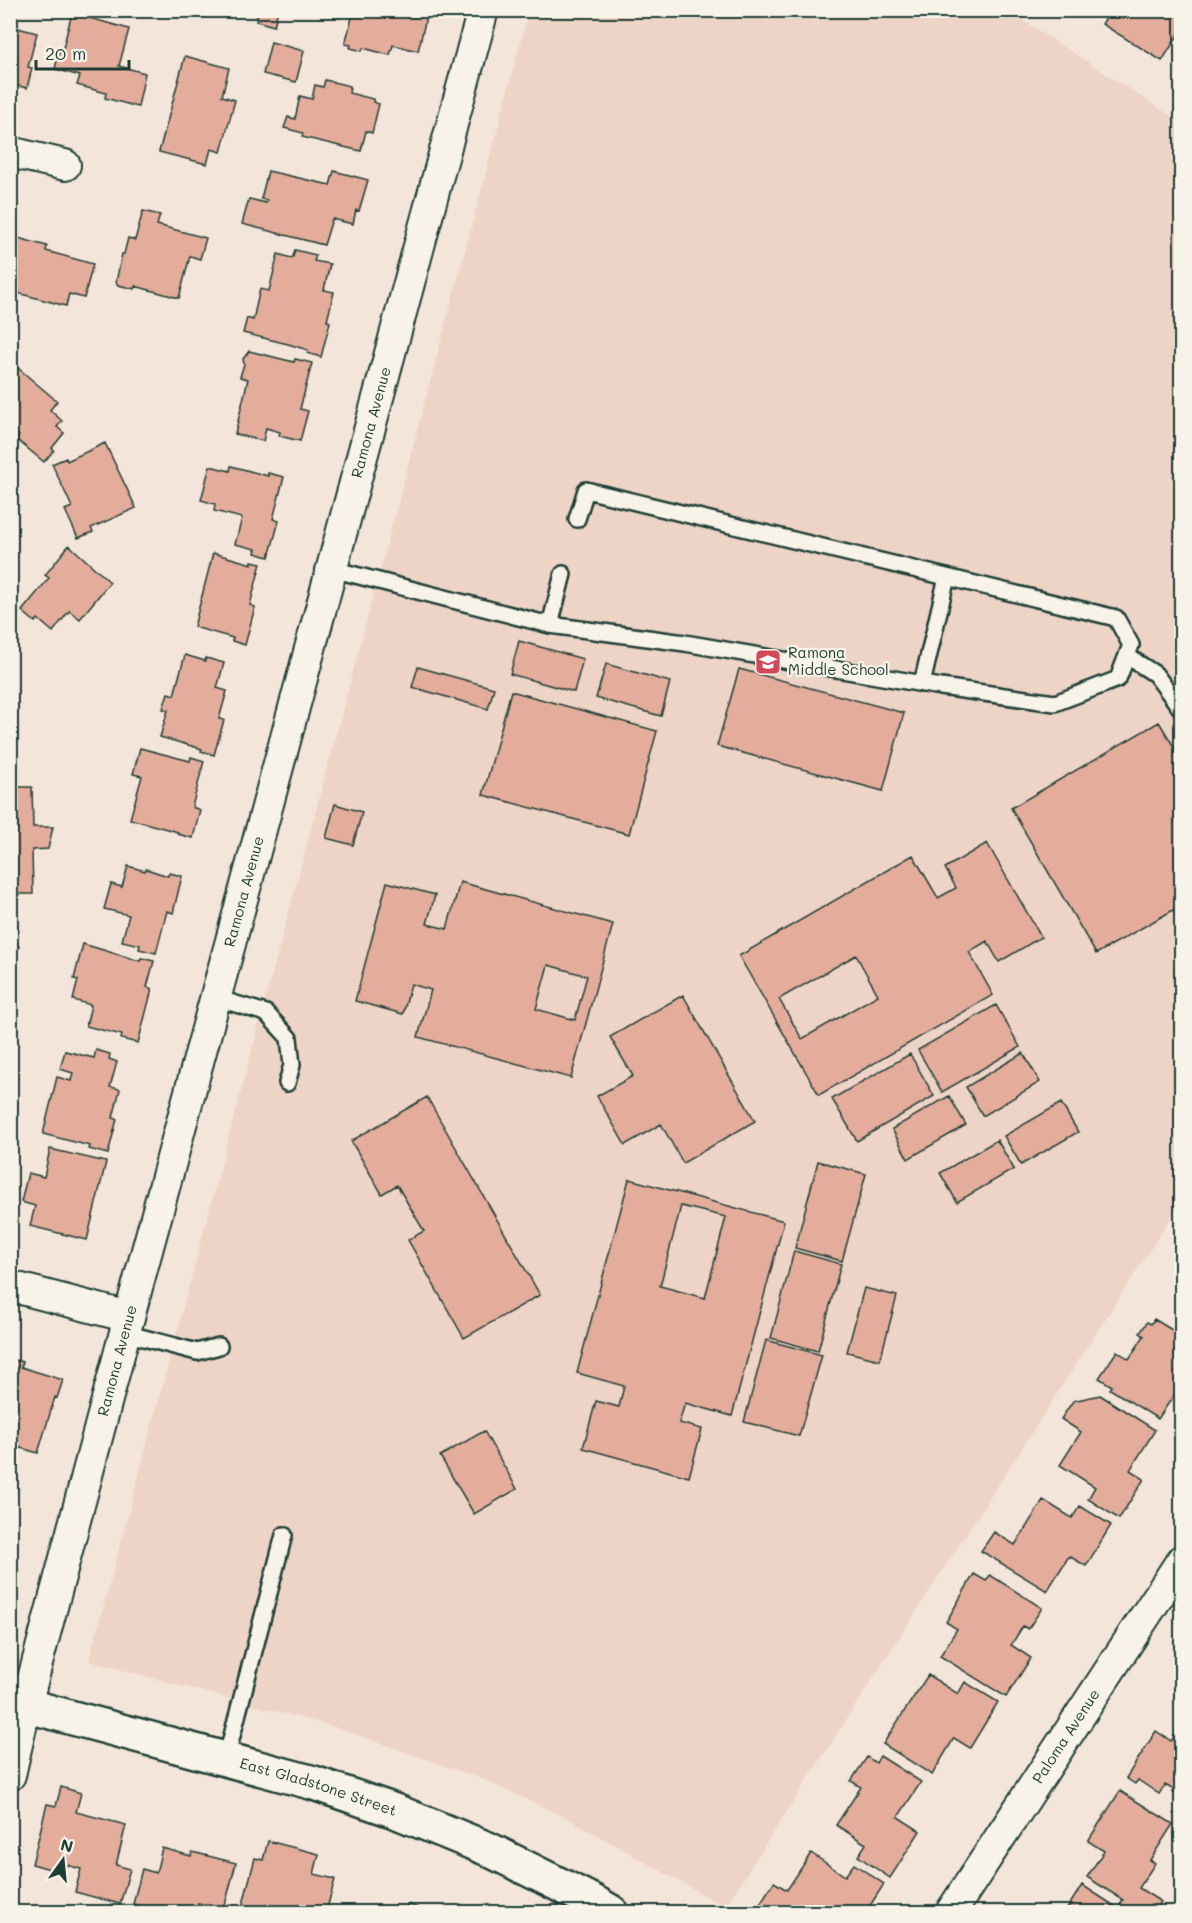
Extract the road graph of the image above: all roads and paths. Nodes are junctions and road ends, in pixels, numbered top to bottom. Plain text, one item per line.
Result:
1 (483, 10) edge
2 (10, 152) edge
3 (65, 165) dead end
4 (577, 519) dead end
5 (332, 569) junction
6 (563, 574) dead end
7 (946, 577) junction
8 (550, 625) junction
9 (1127, 656) junction
10 (922, 684) junction
11 (1182, 710) edge
12 (216, 998) junction
13 (286, 1083) dead end
14 (10, 1286) edge
15 (127, 1325) junction
16 (219, 1346) dead end
17 (284, 1535) dead end
18 (1182, 1560) edge
19 (18, 1703) edge
20 (226, 1759) junction
21 (10, 1775) edge
22 (611, 1912) edge
23 (951, 1912) edge

1 - 5 street, Ramona Avenue
2 - 3 street
4 - 7 lane
5 - 8 lane
5 - 12 street, Ramona Avenue
6 - 8 lane
7 - 9 lane
7 - 10 lane
8 - 10 lane
9 - 10 lane
9 - 11 lane
12 - 13 lane
12 - 15 street, Ramona Avenue
14 - 15 street
15 - 16 lane
15 - 19 street, Ramona Avenue
17 - 20 lane
18 - 23 street, Paloma Avenue
19 - 20 street, East Gladstone Street
19 - 21 street, Ramona Avenue
20 - 22 street, East Gladstone Street

